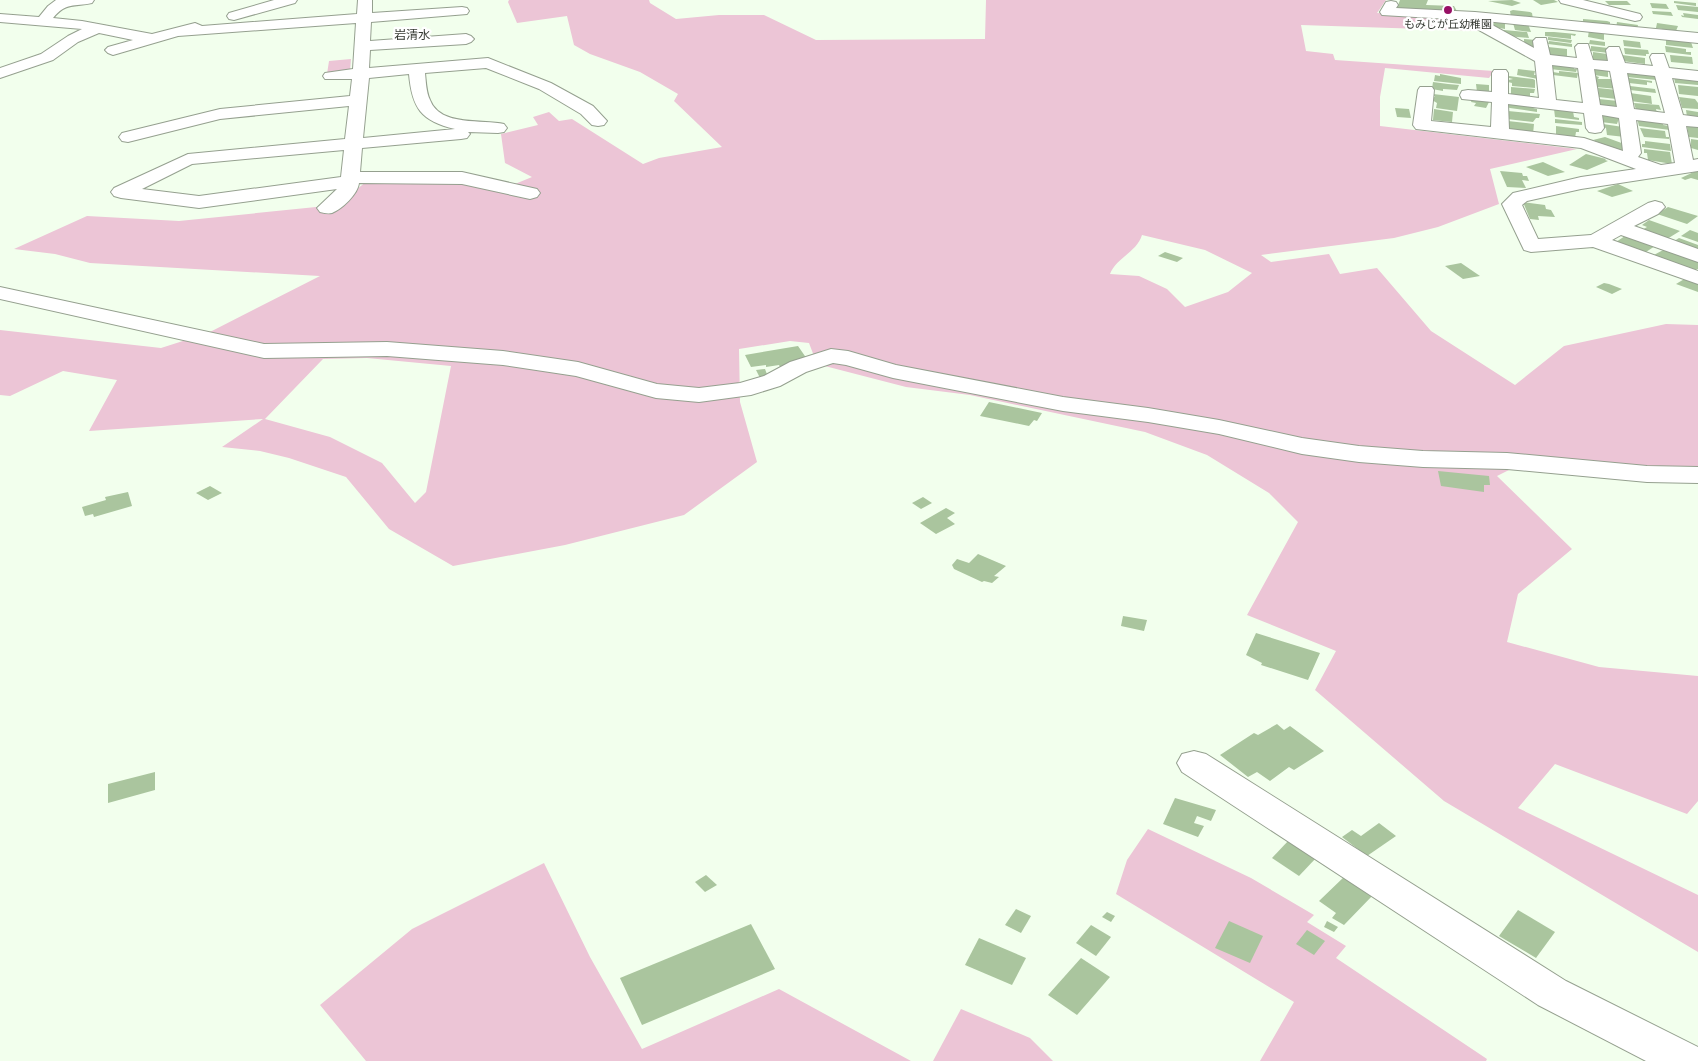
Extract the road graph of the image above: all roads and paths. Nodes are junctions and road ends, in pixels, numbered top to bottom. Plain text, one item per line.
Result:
1 (88, 0) edge
2 (290, 0) edge
3 (365, 0) edge
4 (1566, 0) edge
5 (461, 5) edge
6 (1391, 5) dead end
7 (1464, 16) junction
8 (0, 18) edge
9 (364, 18) junction
10 (44, 20) junction
11 (1647, 20) junction
12 (1539, 22) junction
13 (1580, 26) junction
14 (98, 28) junction
15 (1610, 29) junction
16 (176, 32) junction
17 (1697, 37) edge
18 (152, 38) junction
19 (466, 39) junction
20 (362, 46) junction
21 (112, 50) dead end
22 (1543, 59) junction
23 (1586, 64) junction
24 (468, 65) junction
25 (1618, 67) junction
26 (417, 70) junction
27 (0, 72) edge
28 (1662, 72) junction
29 (1500, 73) dead end
30 (361, 74) junction
31 (331, 76) dead end
32 (1698, 76) edge
33 (1427, 90) dead end
34 (1468, 95) dead end
35 (1500, 98) junction
36 (357, 100) junction
37 (1546, 104) junction
38 (1592, 110) junction
39 (1628, 114) junction
40 (1675, 119) junction
41 (598, 120) dead end
42 (1698, 122) edge
43 (498, 128) dead end
44 (1500, 130) dead end
45 (461, 134) dead end
46 (1546, 134) dead end
47 (1596, 135) dead end
48 (128, 137) dead end
49 (354, 144) junction
50 (1632, 153) dead end
51 (1691, 166) edge
52 (1659, 171) junction
53 (349, 180) junction
54 (275, 186) junction
55 (530, 193) dead end
56 (1655, 207) dead end
57 (327, 208) dead end
58 (268, 211) dead end
59 (1620, 228) junction
60 (1595, 241) junction
61 (1698, 256) edge
62 (1698, 278) edge
63 (0, 293) edge
64 (1698, 475) edge
65 (1194, 762) dead end
66 (1685, 1061) edge

1 - 10 street
2 - 16 street
3 - 9 street
4 - 11 street
5 - 9 street
5 - 19 street
6 - 7 street
7 - 12 street
7 - 22 street
8 - 10 street
9 - 16 street
9 - 20 street
10 - 14 street
11 - 15 street
11 - 17 street
11 - 28 street
12 - 13 street
12 - 22 street
13 - 15 street
13 - 23 street
14 - 18 street
14 - 27 street
15 - 25 street
16 - 18 street
18 - 21 street
19 - 20 street
19 - 24 street
20 - 30 street
22 - 23 street
22 - 37 street
23 - 25 street
23 - 38 street
24 - 26 street
24 - 41 street
25 - 28 street
25 - 39 street
26 - 30 street
26 - 43 street
28 - 32 street
28 - 40 street
29 - 35 street
30 - 31 street
30 - 36 street
33 - 52 street
34 - 35 street
35 - 37 street
35 - 44 street
36 - 48 street
36 - 49 street
37 - 38 street
37 - 46 street
38 - 39 street
38 - 47 street
39 - 40 street
39 - 50 street
40 - 42 street
40 - 51 street
45 - 49 street
49 - 53 street
49 - 54 street
51 - 52 street
52 - 60 street
53 - 54 street
53 - 55 street
53 - 57 street
54 - 58 street
56 - 59 street
59 - 60 street
59 - 61 street
60 - 62 street
63 - 64 street
65 - 66 street

